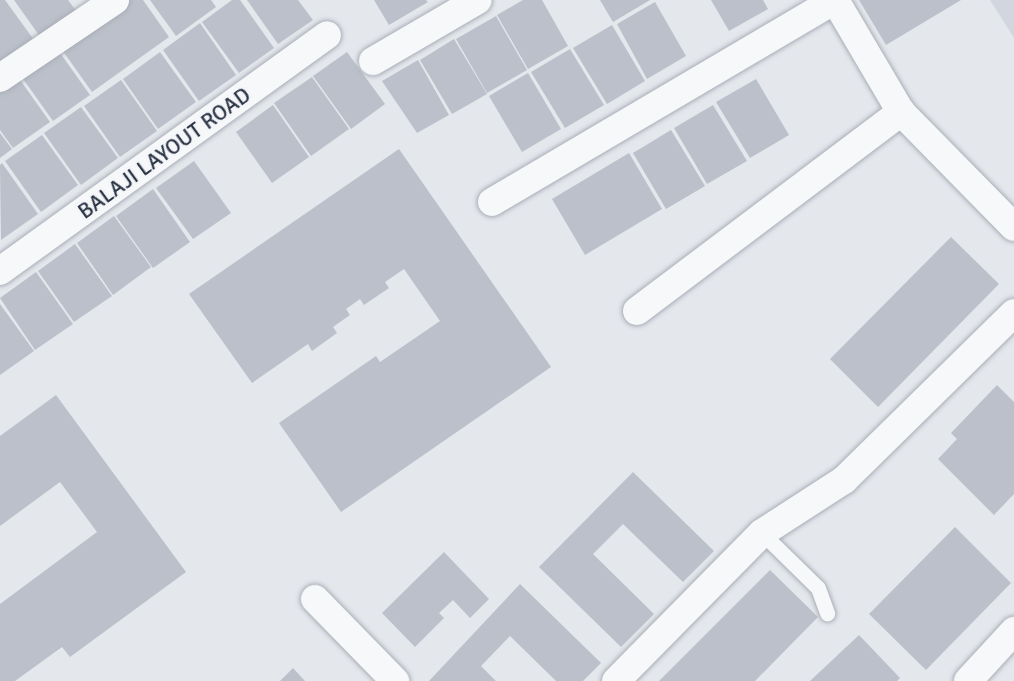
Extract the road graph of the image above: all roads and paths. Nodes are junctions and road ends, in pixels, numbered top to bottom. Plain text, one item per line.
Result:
1 (115, 0) edge
2 (478, 0) edge
3 (835, 0) edge
4 (327, 35) dead end
5 (373, 61) dead end
6 (0, 78) edge
7 (902, 112) junction
8 (492, 202) dead end
9 (1014, 227) edge
10 (0, 272) edge
11 (638, 311) dead end
12 (1014, 312) edge
13 (762, 533) junction
14 (315, 599) dead end
15 (827, 613) dead end
16 (1014, 632) edge
17 (395, 681) edge
18 (616, 681) edge
19 (968, 681) edge

1 - 6 street
2 - 5 street
3 - 7 street
3 - 8 street
4 - 10 street, BALAJI LAYOUT ROAD
7 - 9 street
7 - 11 street
12 - 13 street
13 - 15 lane
13 - 18 street
14 - 17 street
16 - 19 street

